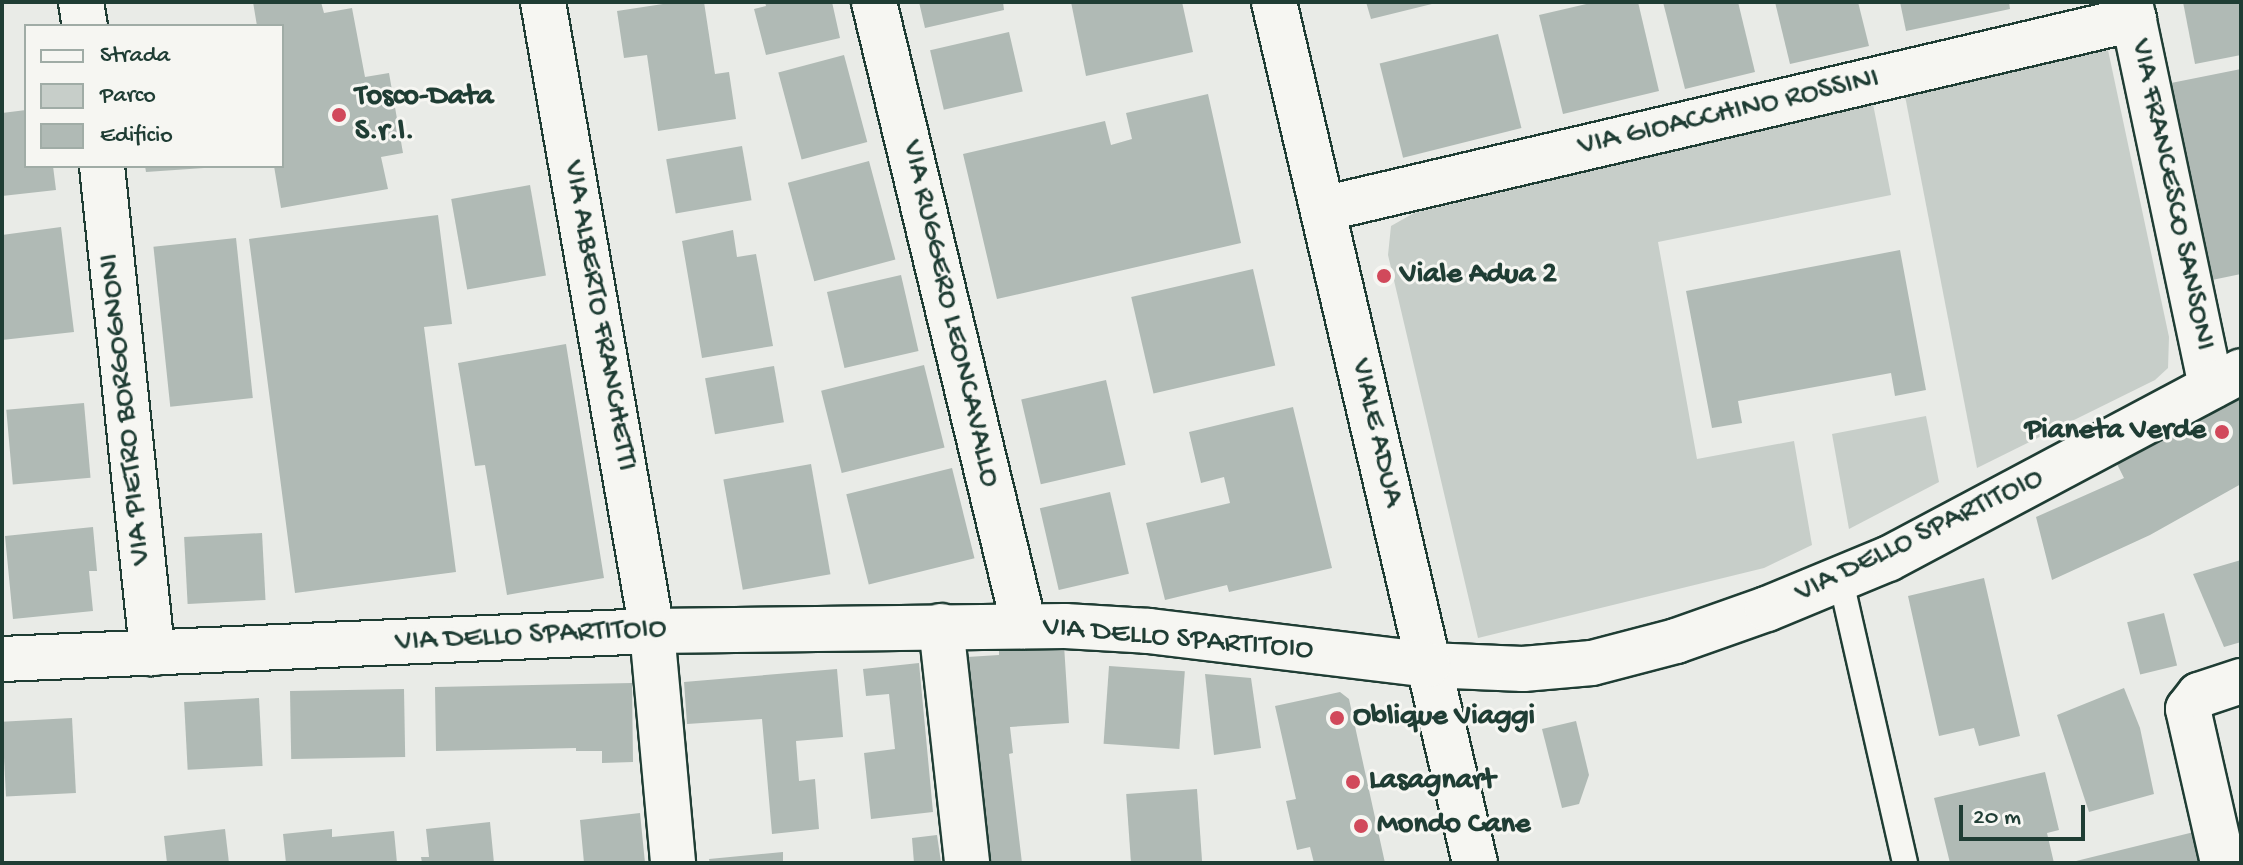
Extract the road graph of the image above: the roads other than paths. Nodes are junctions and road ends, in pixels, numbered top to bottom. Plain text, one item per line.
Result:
1 (81, 2) edge
2 (543, 2) edge
3 (874, 2) edge
4 (1274, 2) edge
5 (2132, 11) edge
6 (85, 24) edge
7 (102, 168) edge
8 (1323, 209) junction
9 (2226, 379) edge
10 (1841, 581) junction
11 (941, 626) junction
12 (1024, 626) junction
13 (652, 631) junction
14 (152, 653) junction
15 (2, 659) edge
16 (1428, 665) junction
17 (2241, 681) edge
18 (673, 863) edge
19 (967, 863) edge
20 (1475, 863) edge
21 (1905, 863) edge
22 (2223, 863) edge

1 - 6 street
2 - 13 street, VIA ALBERTO FRANCHETTI
3 - 12 street, VIA RUGGERO LEONCAVALLO
4 - 8 street, VIALE ADUA
5 - 8 street, VIA GIOACCHINO ROSSINI
5 - 9 street, VIA FRANCESCO SANSONI
7 - 14 street, VIA PIETRO BORGOGNONI
8 - 16 street, VIALE ADUA
9 - 10 street, VIA DELLO SPARTITOIO
10 - 16 street, VIA DELLO SPARTITOIO
10 - 21 lane
11 - 12 street, VIA DELLO SPARTITOIO
11 - 13 street, VIA DELLO SPARTITOIO
11 - 19 street
12 - 16 street, VIA DELLO SPARTITOIO
13 - 14 street, VIA DELLO SPARTITOIO
13 - 18 street, VIA ALBERTO FRANCHETTI
14 - 15 street, VIA DELLO SPARTITOIO
16 - 20 street, VIALE ADUA
17 - 22 street

